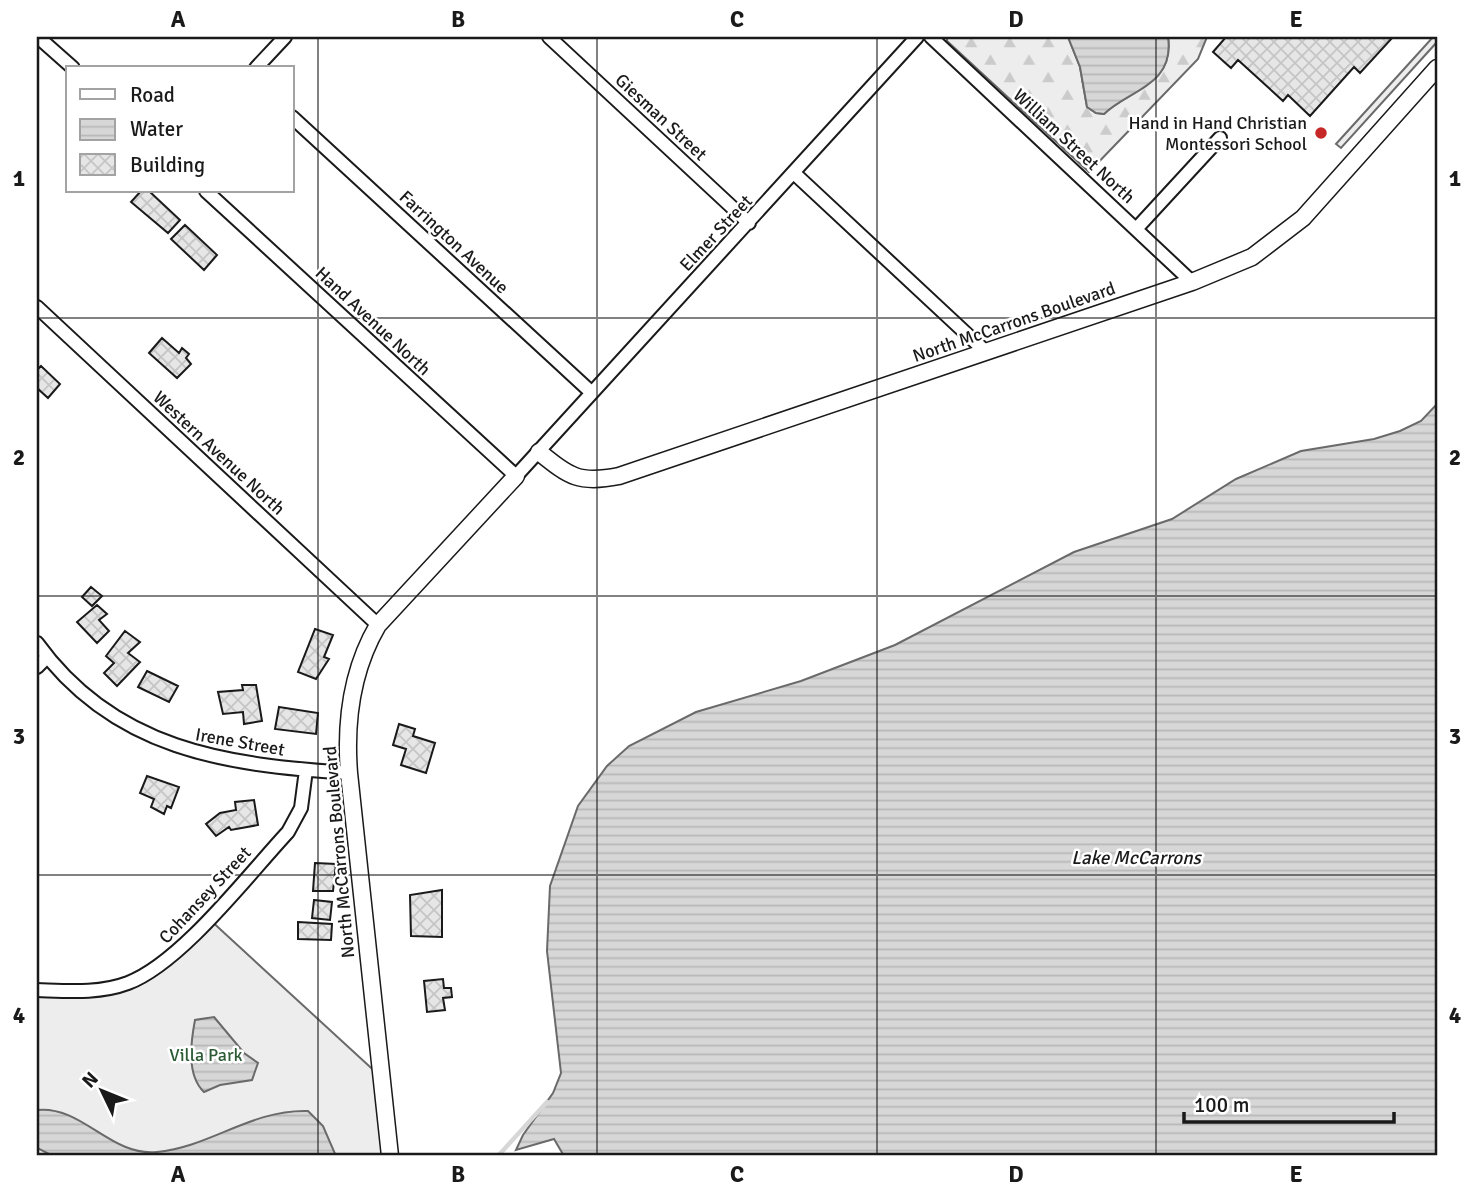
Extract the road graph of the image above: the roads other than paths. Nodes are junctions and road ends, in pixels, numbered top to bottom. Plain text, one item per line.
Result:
1 (38, 37) edge
2 (285, 37) edge
3 (549, 37) edge
4 (917, 37) edge
5 (931, 37) edge
6 (71, 66) edge
7 (258, 66) edge
8 (1437, 68) edge
9 (294, 119) edge
10 (1220, 138) dead end
11 (795, 174) junction
12 (207, 192) edge
13 (750, 223) junction
14 (1137, 228) junction
15 (1192, 282) junction
16 (37, 307) edge
17 (986, 352) junction
18 (592, 393) junction
19 (539, 453) junction
20 (516, 476) junction
21 (378, 625) junction
22 (37, 643) edge
23 (47, 657) junction
24 (37, 667) edge
25 (306, 770) junction
26 (349, 773) junction
27 (37, 990) edge
28 (390, 1156) edge

1 - 6 street
2 - 7 street
3 - 13 street, Giesman Street
4 - 11 street, Elmer Street
5 - 14 street, William Street North
8 - 15 street, North McCarrons Boulevard
9 - 18 street, Farrington Avenue
10 - 14 street
11 - 13 street, Elmer Street
11 - 17 street
12 - 20 street, Hand Avenue North
13 - 18 street, Elmer Street
14 - 15 street, William Street North
15 - 17 street, North McCarrons Boulevard
16 - 21 street, Western Avenue North
17 - 19 street, North McCarrons Boulevard
18 - 19 street, Elmer Street
19 - 20 street, Elmer Street
20 - 21 street, North McCarrons Boulevard
21 - 26 street, North McCarrons Boulevard
22 - 23 street, Irene Street
23 - 24 street
23 - 25 street, Irene Street
25 - 26 street, Irene Street
25 - 27 street, Cohansey Street
26 - 28 street, North McCarrons Boulevard

